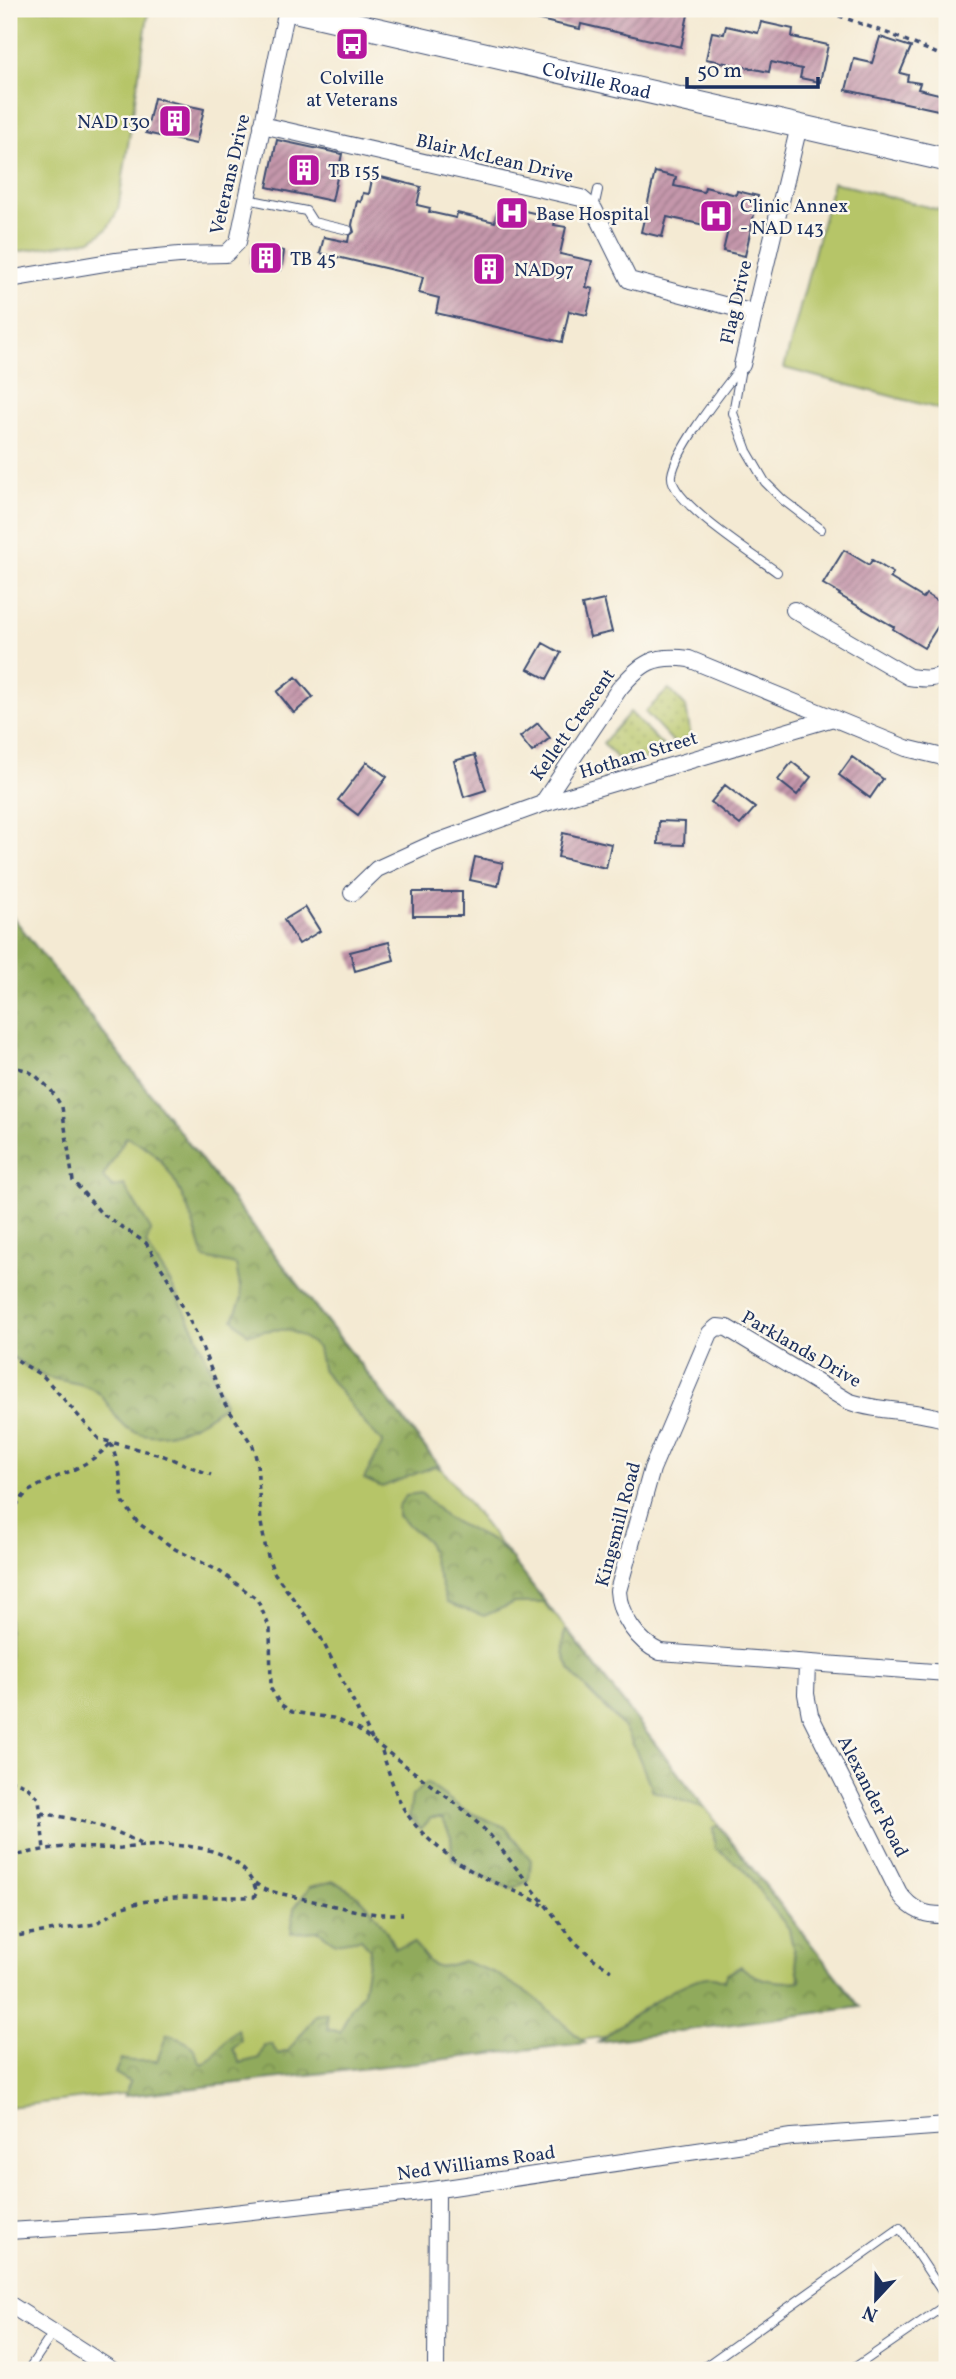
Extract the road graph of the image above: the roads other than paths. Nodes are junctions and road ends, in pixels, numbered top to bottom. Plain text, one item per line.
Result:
1 (288, 9) edge
2 (262, 125) junction
3 (799, 126) junction
4 (947, 160) edge
5 (598, 190) dead end
6 (247, 199) junction
7 (594, 209) junction
8 (348, 230) dead end
9 (9, 279) edge
10 (754, 313) junction
11 (742, 365) junction
12 (821, 529) dead end
13 (777, 572) dead end
14 (794, 610) dead end
15 (947, 672) edge
16 (833, 718) junction
17 (947, 758) edge
18 (542, 804) junction
19 (352, 892) dead end
20 (718, 1327) joint
21 (947, 1420) edge
22 (807, 1664) junction
23 (947, 1673) edge
24 (947, 1915) edge
25 (947, 2126) edge
26 (437, 2190) junction
27 (9, 2231) edge
28 (947, 2302) edge
29 (9, 2304) edge
30 (53, 2333) junction
31 (28, 2370) edge
32 (112, 2370) edge
33 (436, 2370) edge
34 (700, 2370) edge
35 (851, 2370) edge

1 - 2 street, Veterans Drive
1 - 3 street, Colville Road
2 - 6 street, Veterans Drive
2 - 7 street, Blair McLean Drive
3 - 4 street, Colville Road
3 - 10 street, Flag Drive
5 - 7 lane
6 - 8 lane
6 - 9 street, Veterans Drive
7 - 10 street
10 - 11 street, Flag Drive
11 - 12 lane
11 - 13 lane
14 - 15 street
16 - 17 street
16 - 18 street, Hotham Street
16 - 18 street, Kellett Crescent
18 - 19 street, Hotham Street
20 - 21 street, Parklands Drive
20 - 22 street, Kingsmill Road
22 - 23 street, Kingsmill Road
22 - 24 street, Alexander Road
25 - 26 street, Ned Williams Road
26 - 27 street, Ned Williams Road
26 - 33 street
28 - 34 lane
28 - 35 lane
29 - 30 street
30 - 31 lane
30 - 32 street

